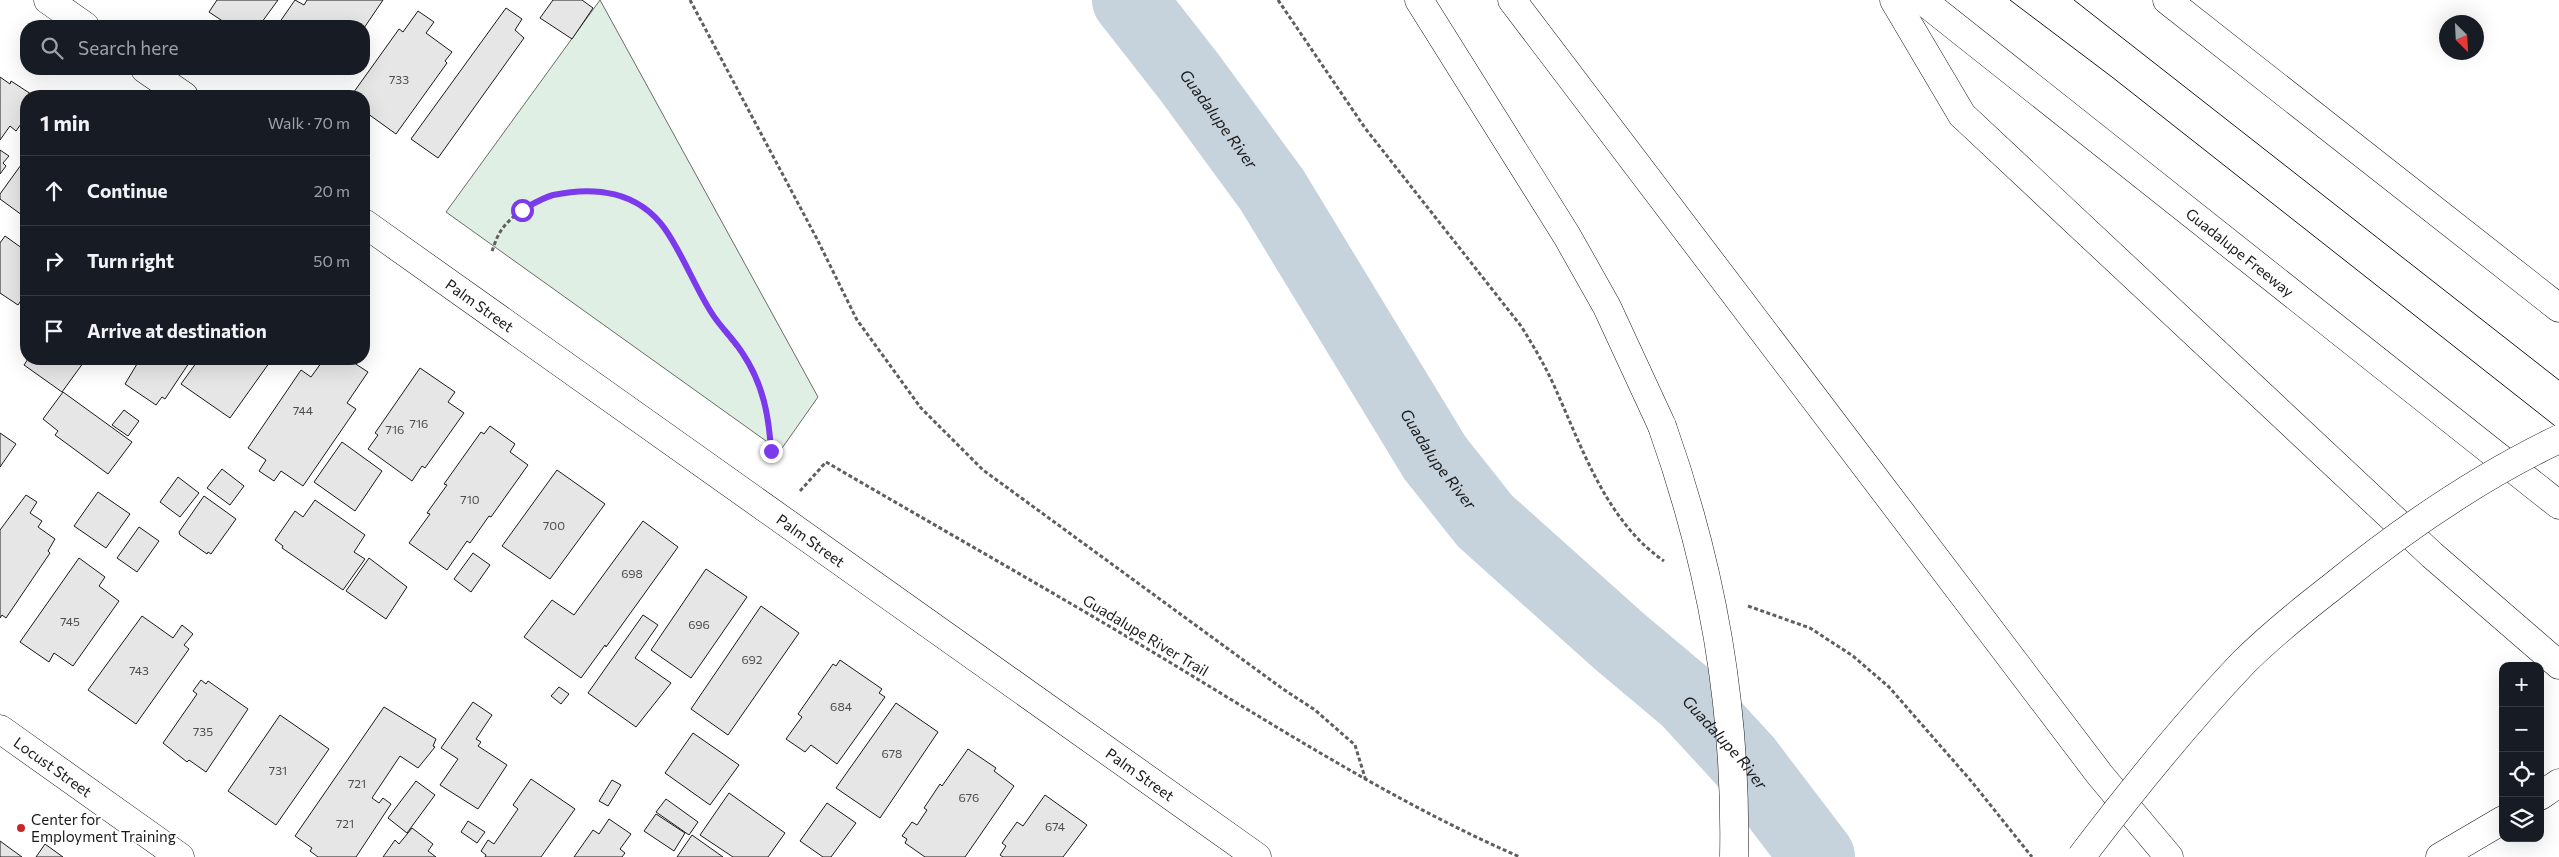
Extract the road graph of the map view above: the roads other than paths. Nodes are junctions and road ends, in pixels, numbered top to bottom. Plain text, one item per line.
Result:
1 (48, 0) edge
2 (1419, 0) edge
3 (1512, 0) edge
4 (1894, 0) edge
5 (1922, 0) edge
6 (2167, 0) edge
7 (76, 20) edge
8 (154, 75) edge
9 (175, 90) edge
10 (370, 227) edge
11 (2559, 308) edge
12 (2559, 439) edge
13 (2559, 505) edge
14 (2559, 665) edge
15 (0, 729) edge
16 (2559, 784) edge
17 (2544, 793) edge
18 (2499, 822) edge
19 (180, 857) edge
20 (1257, 857) edge
21 (1734, 857) edge
22 (2081, 857) edge
23 (2169, 857) edge
24 (2440, 857) edge

1 - 7 main road
2 - 21 main road, bridge
3 - 23 main road
4 - 14 main road
5 - 13 main road, Guadalupe Freeway
6 - 11 main road
8 - 9 main road
10 - 20 main road, Palm Street
12 - 22 main road, bridge
15 - 19 main road, Locust Street
16 - 17 main road
18 - 24 main road

